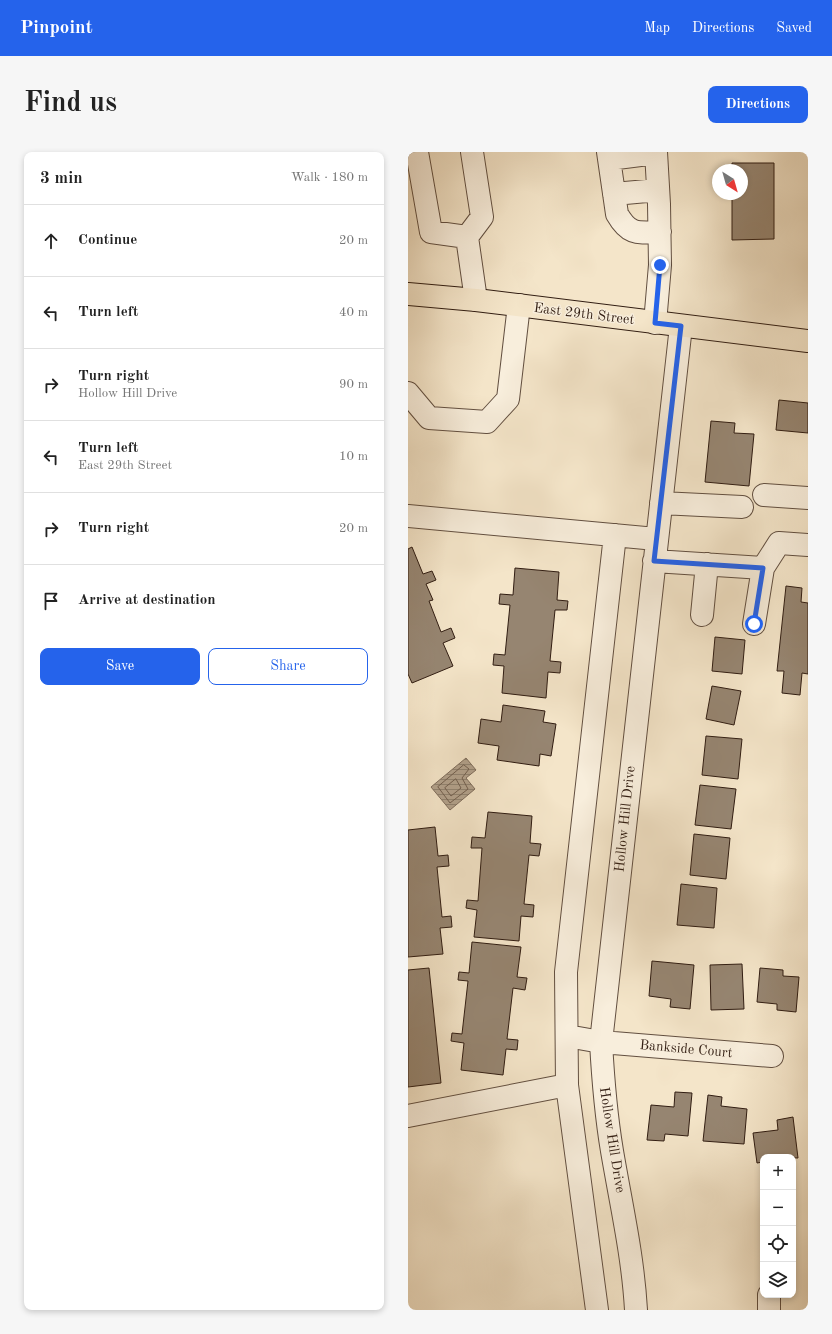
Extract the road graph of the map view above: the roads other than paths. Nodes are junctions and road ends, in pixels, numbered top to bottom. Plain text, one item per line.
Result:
1 (417, 152) edge
2 (472, 152) edge
3 (656, 153) edge
4 (608, 156) edge
5 (658, 190) junction
6 (614, 194) junction
7 (660, 232) junction
8 (467, 237) junction
9 (408, 294) edge
10 (476, 300) junction
11 (520, 306) junction
12 (655, 323) junction
13 (681, 326) junction
14 (808, 341) edge
15 (408, 393) edge
16 (764, 495) dead end
17 (808, 498) edge
18 (661, 503) junction
19 (742, 507) dead end
20 (408, 516) edge
21 (614, 536) junction
22 (656, 539) junction
23 (808, 545) edge
24 (654, 561) junction
25 (707, 564) junction
26 (763, 568) junction
27 (702, 615) dead end
28 (754, 624) dead end
29 (567, 1036) junction
30 (601, 1042) junction
31 (772, 1056) dead end
32 (567, 1085) junction
33 (408, 1116) edge
34 (769, 1298) edge
35 (597, 1310) edge
36 (636, 1310) edge
37 (769, 1310) edge

1 - 8 street
2 - 8 street
3 - 4 street
3 - 5 street
4 - 6 street
5 - 6 street
5 - 7 street
6 - 7 street
7 - 12 street
8 - 10 street
9 - 10 main road, East 29th Street
10 - 11 main road, East 29th Street
11 - 12 main road, East 29th Street
11 - 15 street
12 - 13 main road, East 29th Street
13 - 14 main road, East 29th Street
13 - 18 street, Hollow Hill Drive
16 - 17 street
18 - 19 street
18 - 22 street, Hollow Hill Drive
20 - 21 street
21 - 22 street
21 - 29 street
22 - 24 street, Hollow Hill Drive
23 - 26 street
24 - 25 street
24 - 30 street, Hollow Hill Drive
25 - 26 street
25 - 27 street
26 - 28 street
29 - 30 street, Bankside Court
29 - 32 street
30 - 31 street, Bankside Court
30 - 36 street, Hollow Hill Drive
32 - 33 street
32 - 35 street
34 - 37 street

